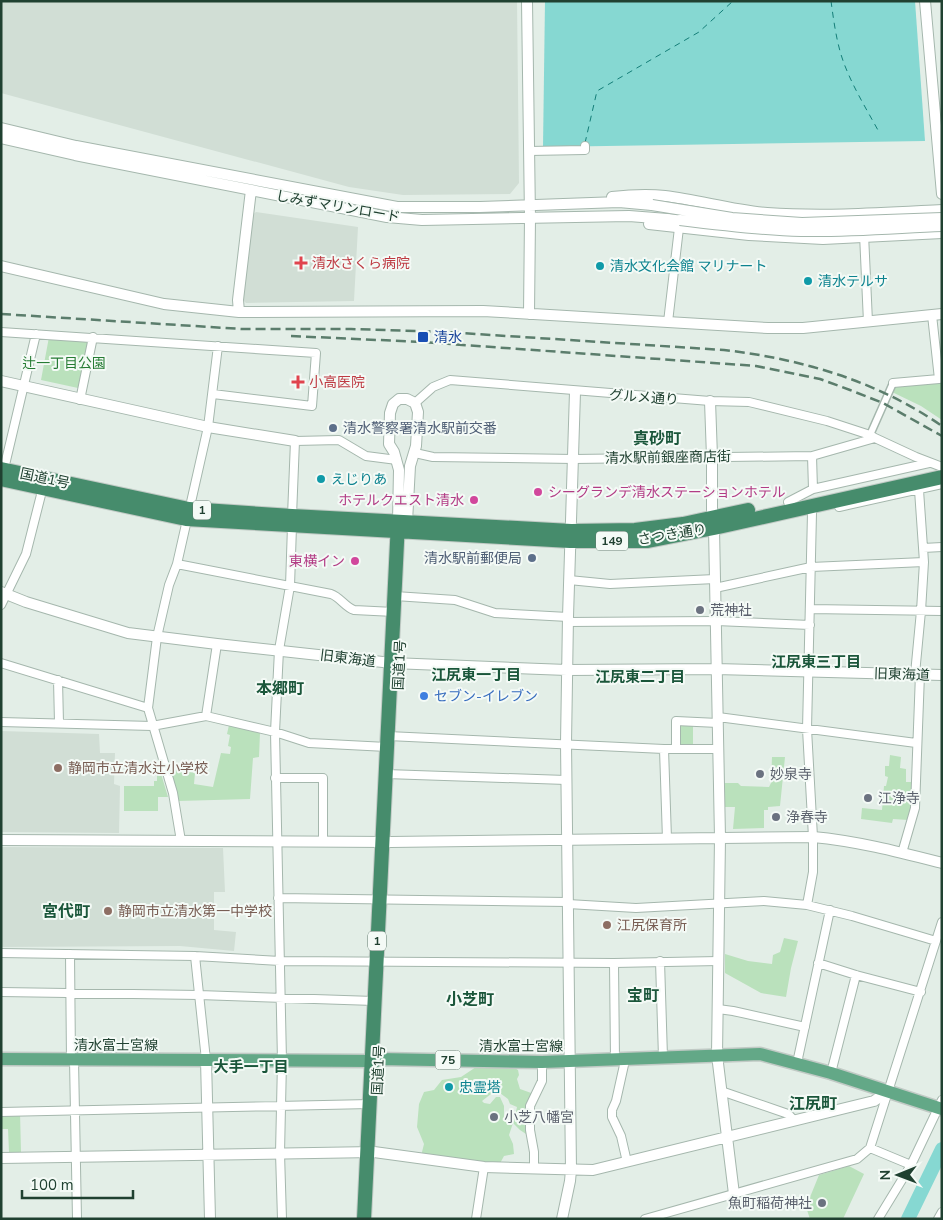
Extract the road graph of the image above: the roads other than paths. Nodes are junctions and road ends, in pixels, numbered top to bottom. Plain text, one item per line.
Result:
1 (527, 1) edge
2 (925, 1) edge
3 (1, 128) edge
4 (1, 138) edge
5 (585, 146) dead end
6 (529, 151) junction
7 (251, 190) junction
8 (942, 194) edge
9 (572, 204) junction
10 (529, 206) junction
11 (942, 210) edge
12 (863, 214) junction
13 (530, 218) junction
14 (942, 218) edge
15 (679, 224) junction
16 (942, 226) edge
17 (942, 233) edge
18 (864, 237) junction
19 (1, 266) edge
20 (239, 312) junction
21 (529, 314) junction
22 (937, 315) edge
23 (668, 322) junction
24 (868, 322) junction
25 (1, 332) edge
26 (36, 334) junction
27 (93, 337) junction
28 (218, 346) junction
29 (1, 381) edge
30 (893, 383) joint
31 (25, 387) junction
32 (575, 392) junction
33 (212, 394) junction
34 (80, 400) junction
35 (710, 401) junction
36 (415, 403) junction
37 (208, 428) junction
38 (872, 437) junction
39 (295, 440) junction
40 (415, 453) junction
41 (712, 456) junction
42 (812, 456) junction
43 (574, 459) junction
44 (397, 460) junction
45 (929, 462) junction
46 (942, 468) edge
47 (2, 472) edge
48 (942, 477) edge
49 (44, 483) junction
50 (942, 484) edge
51 (919, 490) junction
52 (813, 501) junction
53 (187, 514) junction
54 (292, 521) junction
55 (713, 523) junction
56 (402, 527) junction
57 (570, 536) junction
58 (942, 547) edge
59 (923, 548) junction
60 (924, 562) junction
61 (177, 564) junction
62 (811, 567) junction
63 (569, 580) junction
64 (715, 583) junction
65 (290, 586) junction
66 (4, 593) edge
67 (399, 596) junction
68 (1, 605) edge
69 (810, 609) junction
70 (921, 611) junction
71 (942, 611) edge
72 (394, 612) junction
73 (568, 620) junction
74 (716, 621) junction
75 (810, 624) junction
76 (157, 637) junction
77 (216, 644) junction
78 (279, 650) junction
79 (1, 663) edge
80 (396, 663) junction
81 (716, 668) junction
82 (568, 670) junction
83 (808, 670) junction
84 (918, 674) junction
85 (942, 675) edge
86 (58, 680) junction
87 (148, 708) junction
88 (206, 716) junction
89 (718, 720) junction
90 (1, 722) edge
91 (59, 723) junction
92 (152, 726) junction
93 (807, 729) junction
94 (275, 732) junction
95 (390, 740) junction
96 (566, 744) junction
97 (916, 744) junction
98 (664, 749) junction
99 (676, 749) junction
100 (718, 749) junction
101 (389, 774) junction
102 (275, 778) junction
103 (566, 780) junction
104 (813, 837) junction
105 (720, 838) junction
106 (667, 839) junction
107 (1, 840) edge
108 (181, 841) junction
109 (277, 841) junction
110 (323, 841) junction
111 (568, 841) junction
112 (386, 842) junction
113 (902, 853) junction
114 (942, 863) edge
115 (278, 898) junction
116 (383, 898) junction
117 (568, 903) junction
118 (719, 903) junction
119 (807, 905) junction
120 (830, 910) junction
121 (942, 922) edge
122 (936, 941) junction
123 (1, 953) edge
124 (70, 954) junction
125 (195, 956) junction
126 (280, 961) junction
127 (660, 961) junction
128 (719, 961) junction
129 (380, 962) junction
130 (570, 963) junction
131 (614, 963) junction
132 (818, 963) junction
133 (856, 975) junction
134 (1, 992) edge
135 (70, 992) junction
136 (921, 992) junction
137 (199, 995) junction
138 (280, 998) junction
139 (374, 1001) junction
140 (718, 1009) junction
141 (805, 1027) junction
142 (717, 1055) junction
143 (663, 1057) junction
144 (1, 1059) edge
145 (620, 1059) junction
146 (72, 1060) junction
147 (206, 1060) junction
148 (375, 1060) junction
149 (282, 1061) junction
150 (570, 1061) junction
151 (542, 1062) junction
152 (797, 1063) junction
153 (831, 1073) junction
154 (721, 1091) junction
155 (889, 1091) junction
156 (370, 1104) junction
157 (941, 1106) edge
158 (281, 1107) junction
159 (207, 1108) junction
160 (74, 1110) junction
161 (1, 1112) edge
162 (794, 1120) junction
163 (726, 1138) junction
164 (870, 1148) junction
165 (371, 1152) junction
166 (280, 1153) junction
167 (208, 1155) junction
168 (76, 1157) junction
169 (1, 1158) edge
170 (627, 1162) junction
171 (911, 1165) junction
172 (484, 1167) junction
173 (534, 1169) junction
174 (571, 1170) junction
175 (734, 1194) junction
176 (77, 1219) edge
177 (210, 1219) edge
178 (282, 1219) edge
179 (364, 1219) edge
180 (371, 1219) edge
181 (476, 1219) edge
182 (562, 1219) edge
183 (645, 1219) edge
184 (878, 1219) edge

1 - 6 street
2 - 8 street
3 - 10 street, しみずマリンロード
4 - 7 street, しみずマリンロード
5 - 6 street
6 - 10 street
7 - 13 street, しみずマリンロード
7 - 20 street
9 - 10 street, しみずマリンロード
9 - 12 street
9 - 14 street, しみずマリンロード, bridge
10 - 13 street
11 - 12 street
12 - 18 street
13 - 15 street, しみずマリンロード
13 - 21 street
15 - 16 street, bridge
15 - 18 street
15 - 23 street
17 - 18 street
18 - 24 street
19 - 20 street
20 - 21 street
21 - 23 street
22 - 24 street
22 - 30 street
23 - 24 street
25 - 26 street
26 - 27 street
26 - 31 street
27 - 28 street
27 - 34 street
28 - 33 street
28 - 33 street
29 - 31 street
30 - 38 street
31 - 34 street
31 - 47 street
32 - 35 street, グルメ通り
32 - 36 street, グルメ通り
32 - 43 street
33 - 37 street
34 - 37 street
35 - 38 street, グルメ通り
35 - 41 street
36 - 40 street
36 - 44 street
37 - 39 street
37 - 53 street
38 - 42 street, 清水駅前銀座商店街
38 - 45 street
39 - 44 street
39 - 54 street
40 - 43 street, 清水駅前銀座商店街
40 - 56 street
41 - 42 street, 清水駅前銀座商店街
41 - 43 street, 清水駅前銀座商店街
41 - 55 street
42 - 52 street
43 - 57 street
44 - 56 street
45 - 46 street
45 - 52 street
46 - 52 highway, さつき通り / 149
47 - 49 highway, 国道1号 / 1
48 - 52 highway, さつき通り / 149
49 - 53 highway, 国道1号 / 1
49 - 66 street
50 - 51 street
51 - 52 street
51 - 59 street
52 - 55 highway, さつき通り / 149
52 - 62 street
53 - 54 highway, 国道1号 / 1
53 - 61 street
54 - 56 highway, 国道1号 / 1
54 - 65 street
55 - 57 highway, さつき通り / 149
55 - 64 street
56 - 57 highway, さつき通り / 149
56 - 67 highway, 国道1号 / 1
57 - 63 street
58 - 59 street
59 - 60 street
60 - 62 street
60 - 70 street
61 - 65 street
61 - 76 street
62 - 64 street
62 - 69 street
63 - 64 street
63 - 73 street
64 - 74 street
65 - 72 street
65 - 78 street
66 - 68 street
66 - 76 street, 旧東海道
67 - 72 highway, 国道1号 / 1
67 - 73 street
67 - 80 highway, 国道1号 / 1
69 - 70 street
69 - 75 street
70 - 71 street
70 - 84 street
72 - 80 highway, 国道1号 / 1
73 - 74 street
73 - 82 street
74 - 75 street
74 - 81 street
75 - 83 street
76 - 77 street, 旧東海道
76 - 87 street
77 - 78 street, 旧東海道
77 - 88 street
78 - 80 street, 旧東海道
78 - 94 street
79 - 86 street
80 - 82 street, 旧東海道
80 - 95 highway, 国道1号 / 1
81 - 82 street, 旧東海道
81 - 83 street, 旧東海道
81 - 89 street
82 - 96 street
83 - 84 street, 旧東海道
83 - 93 street
84 - 85 street, 旧東海道
84 - 97 street
86 - 87 street
86 - 91 street
87 - 92 street
88 - 92 street
88 - 94 street
89 - 93 street
89 - 99 street
89 - 100 street
90 - 91 street
91 - 92 street
92 - 108 street
93 - 97 street
93 - 104 street
94 - 95 street
94 - 102 street
95 - 96 street
95 - 101 highway, 国道1号 / 1
96 - 98 street
96 - 103 street
97 - 113 street
98 - 99 street
98 - 106 street
99 - 100 street
100 - 105 street
101 - 103 street
101 - 112 highway, 国道1号 / 1
102 - 109 street
102 - 110 street
103 - 111 street
104 - 105 street
104 - 113 street
104 - 119 street
105 - 106 street
105 - 118 street
106 - 111 street
107 - 108 street
108 - 109 street
109 - 110 street
109 - 115 street
110 - 112 street
111 - 112 street
111 - 117 street
112 - 116 highway, 国道1号 / 1
113 - 114 street
115 - 116 street
115 - 126 street
116 - 117 street
116 - 129 highway, 国道1号 / 1
117 - 118 street
117 - 130 street
118 - 119 street
118 - 128 street
119 - 120 street
120 - 122 street
120 - 132 street
121 - 122 street
122 - 136 street
123 - 124 street
124 - 125 street
124 - 135 street
125 - 126 street
125 - 137 street
126 - 129 street
126 - 138 street
127 - 128 street
127 - 131 street
127 - 143 street
128 - 140 street
129 - 130 street
129 - 139 highway, 国道1号 / 1
129 - 148 highway, 国道1号 / 1
130 - 131 street
130 - 150 street
131 - 145 street
132 - 133 street
132 - 141 street
133 - 136 street
133 - 153 street
134 - 135 street
135 - 137 street
135 - 146 street
136 - 155 street
137 - 138 street
137 - 147 street
138 - 139 street
138 - 149 street
139 - 148 highway, 国道1号 / 1
140 - 141 street
140 - 142 street
141 - 152 street
142 - 143 main road, 清水富士宮線 / 75
142 - 152 main road, 清水富士宮線 / 75
142 - 154 street
143 - 145 main road, 清水富士宮線 / 75
144 - 146 main road, 清水富士宮線 / 75
145 - 150 main road, 清水富士宮線 / 75
145 - 170 street
146 - 147 main road, 清水富士宮線 / 75
146 - 160 street
147 - 149 main road, 清水富士宮線 / 75
147 - 159 street
148 - 149 main road, 清水富士宮線 / 75
148 - 151 main road, 清水富士宮線 / 75
148 - 156 highway, 国道1号 / 1
148 - 165 highway, 国道1号 / 1
149 - 158 street
150 - 151 main road, 清水富士宮線 / 75
150 - 174 street
151 - 173 street
152 - 153 main road, 清水富士宮線 / 75
153 - 155 main road, 清水富士宮線 / 75
154 - 162 street
154 - 163 street
155 - 157 main road, 清水富士宮線 / 75
155 - 162 street
155 - 164 street
156 - 158 street
156 - 165 highway, 国道1号 / 1
157 - 171 street
158 - 159 street
158 - 166 street
159 - 160 street
159 - 167 street
160 - 161 street
160 - 168 street
162 - 163 street
163 - 170 street
163 - 175 street
164 - 171 street
164 - 175 street
165 - 166 street
165 - 172 street
165 - 179 highway, 国道1号 / 1
165 - 180 highway, 国道1号 / 1
166 - 167 street
166 - 178 street
167 - 168 street
167 - 177 street
168 - 169 street
168 - 176 street
170 - 174 street
171 - 184 street
172 - 173 street
172 - 181 street
173 - 174 street
174 - 182 street
175 - 183 street

